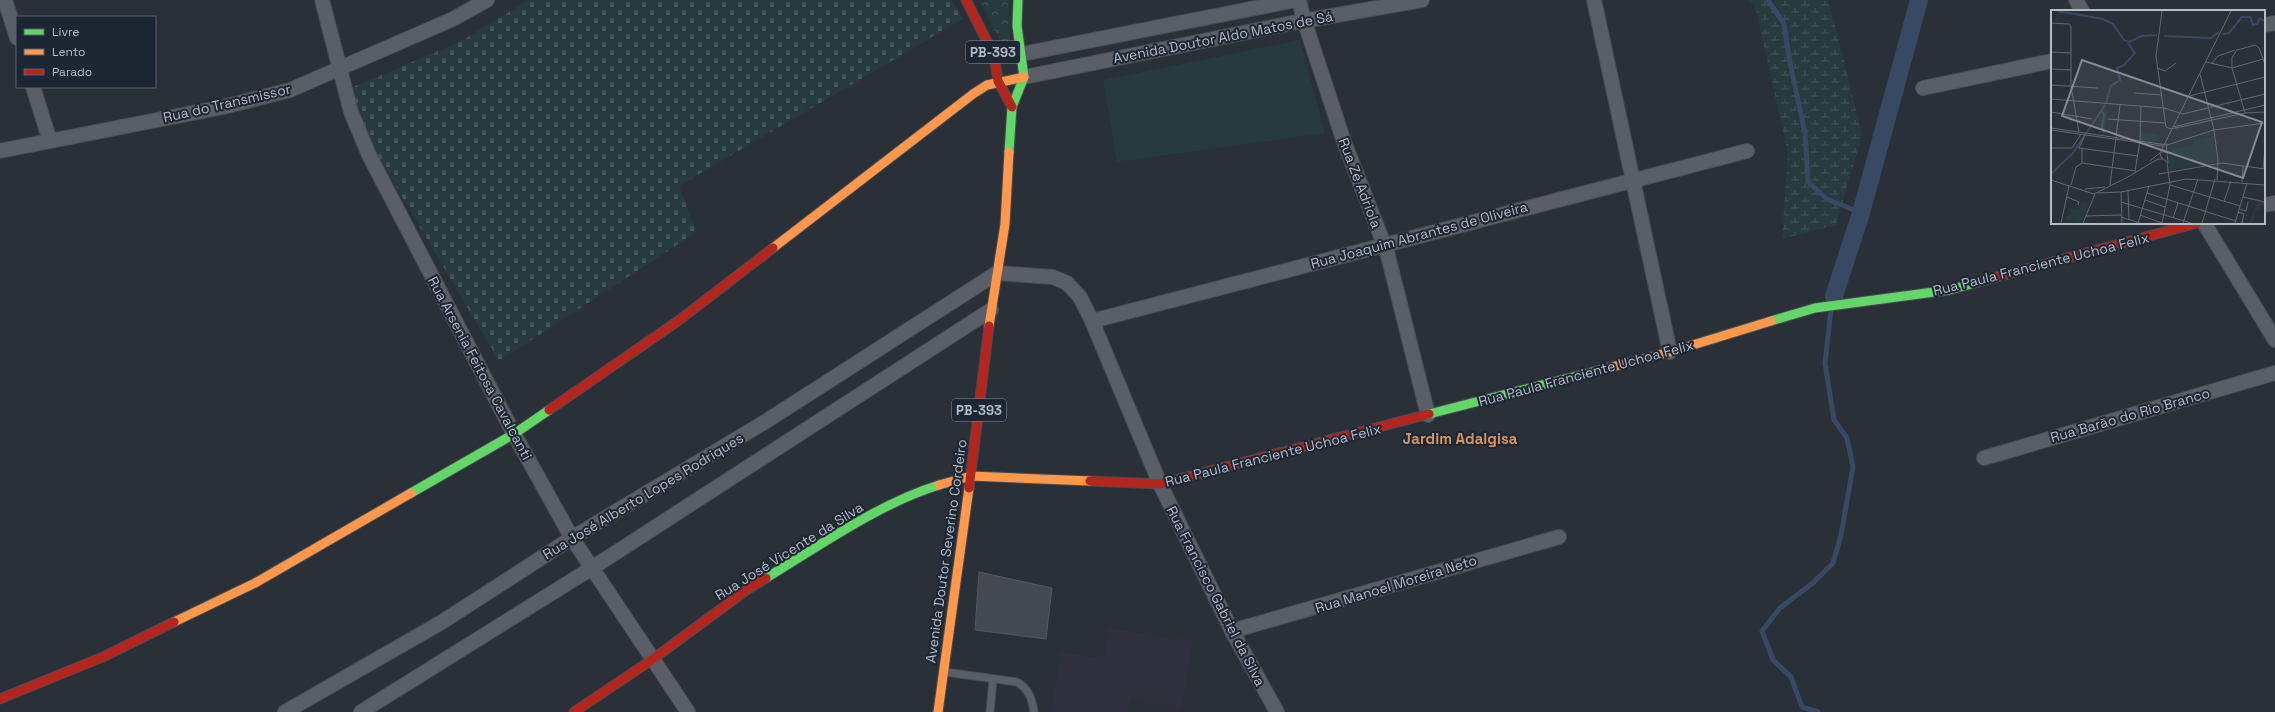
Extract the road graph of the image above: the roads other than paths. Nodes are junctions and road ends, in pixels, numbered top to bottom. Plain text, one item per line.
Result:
1 (5, 0) edge
2 (322, 0) edge
3 (487, 0) edge
4 (966, 0) edge
5 (1018, 0) edge
6 (1296, 0) edge
7 (1299, 0) edge
8 (1422, 0) edge
9 (1594, 0) edge
10 (2076, 0) edge
11 (2081, 10) edge
12 (1304, 20) junction
13 (2275, 23) edge
14 (2265, 25) edge
15 (16, 35) edge
16 (1022, 54) junction
17 (2051, 62) edge
18 (341, 69) junction
19 (1024, 77) junction
20 (998, 81) junction
21 (33, 88) edge
22 (1923, 88) dead end
23 (1012, 108) junction
24 (50, 141) junction
25 (0, 151) edge
26 (1747, 151) dead end
27 (1632, 179) junction
28 (2275, 202) edge
29 (2265, 205) edge
30 (2193, 224) edge
31 (2205, 224) edge
32 (1384, 244) junction
33 (996, 273) junction
34 (990, 310) junction
35 (1092, 321) junction
36 (2275, 340) edge
37 (1670, 352) junction
38 (2275, 373) edge
39 (1428, 415) junction
40 (514, 434) junction
41 (1984, 458) dead end
42 (971, 476) junction
43 (1160, 484) junction
44 (572, 538) junction
45 (1559, 538) dead end
46 (592, 568) junction
47 (1232, 631) junction
48 (653, 659) junction
49 (943, 672) junction
50 (993, 679) junction
51 (0, 700) edge
52 (936, 711) edge
53 (4, 712) edge
54 (285, 712) edge
55 (361, 712) edge
56 (574, 712) edge
57 (688, 712) edge
58 (990, 712) edge
59 (1034, 712) edge
60 (1277, 712) edge

1 - 15 street
2 - 18 street, Rua Arsenia Feitosa Cavalcanti
3 - 18 street, Rua do Transmissor
4 - 20 main road, PB-393
5 - 16 main road, Avenida Doutor Severino Cordeiro / PB-393
6 - 16 street, Avenida Doutor Aldo Matos de Sá
7 - 12 street, Rua Zé Adriola
8 - 12 street, Avenida Doutor Aldo Matos de Sá
9 - 27 street
10 - 11 street
12 - 19 street, Avenida Doutor Aldo Matos de Sá
12 - 32 street, Rua Zé Adriola
13 - 14 street
16 - 19 main road, Avenida Doutor Severino Cordeiro / PB-393
17 - 22 street
18 - 24 street, Rua do Transmissor
18 - 40 street, Rua Arsenia Feitosa Cavalcanti
19 - 20 main road
19 - 23 main road, Avenida Doutor Severino Cordeiro / PB-393
20 - 23 main road, PB-393
20 - 40 main road
21 - 24 street
23 - 33 main road, Avenida Doutor Severino Cordeiro / PB-393
24 - 25 street, Rua do Transmissor
26 - 27 street, Rua Joaquim Abrantes de Oliveira
27 - 32 street, Rua Joaquim Abrantes de Oliveira
27 - 37 street
28 - 29 street
30 - 37 main road, Rua Paula Franciente Uchoa Felix
31 - 36 street
32 - 35 street, Rua Joaquim Abrantes de Oliveira
32 - 39 street, Rua Zé Adriola
33 - 34 main road, Avenida Doutor Severino Cordeiro / PB-393
33 - 35 street, Rua Francisco Gabriel da Silva
33 - 44 street, Rua José Alberto Lopes Rodriques
34 - 42 main road, Avenida Doutor Severino Cordeiro / PB-393
34 - 46 street, Rua José Alberto Lopes Rodriques
35 - 43 street, Rua Francisco Gabriel da Silva
37 - 39 main road, Rua Paula Franciente Uchoa Felix
38 - 41 street, Rua Barāo do Rio Branco
39 - 43 main road, Rua Paula Franciente Uchoa Felix
40 - 44 street, Rua Arsenia Feitosa Cavalcanti
40 - 51 main road
42 - 43 main road, Rua Paula Franciente Uchoa Felix
42 - 48 main road, Rua José Vicente da Silva
42 - 49 main road, Avenida Doutor Severino Cordeiro / PB-393
43 - 47 street, Rua Francisco Gabriel da Silva
44 - 46 street, Rua Arsenia Feitosa Cavalcanti
44 - 54 street, Rua José Alberto Lopes Rodriques
45 - 47 street, Rua Manoel Moreira Neto
46 - 48 street, Rua Arsenia Feitosa Cavalcanti
46 - 55 street, Rua José Alberto Lopes Rodriques
47 - 60 street, Rua Francisco Gabriel da Silva
48 - 56 main road, Rua José Vicente da Silva
48 - 57 street, Rua Arsenia Feitosa Cavalcanti
49 - 50 lane
49 - 52 main road, Avenida Doutor Severino Cordeiro / PB-393
50 - 58 lane
50 - 59 lane
51 - 53 street

